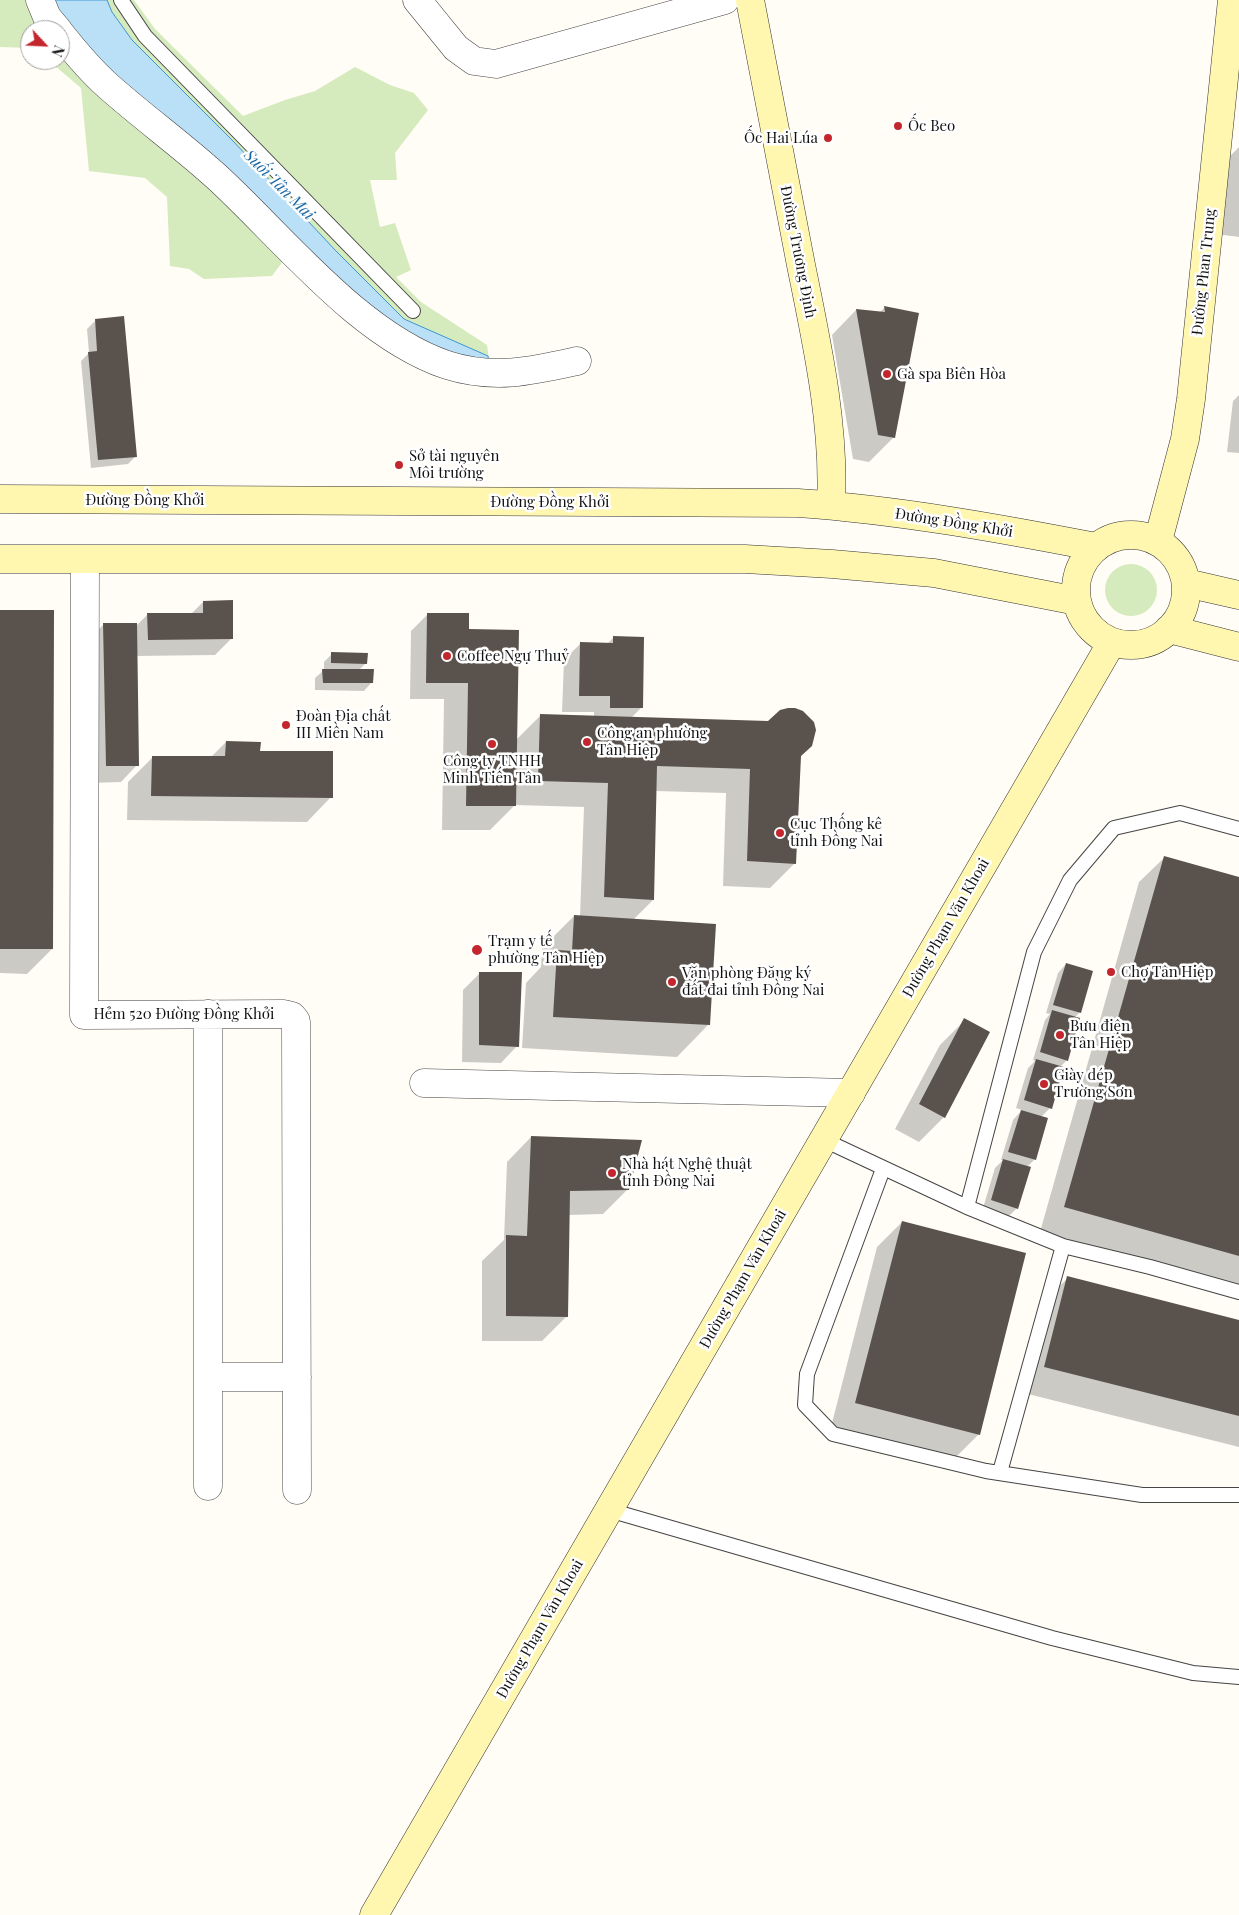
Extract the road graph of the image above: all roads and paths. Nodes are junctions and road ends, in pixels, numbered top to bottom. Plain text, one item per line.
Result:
1 (40, 0) edge
2 (121, 0) edge
3 (417, 0) edge
4 (725, 0) edge
5 (750, 0) edge
6 (1232, 0) edge
7 (50, 20) edge
8 (70, 46) edge
9 (413, 311) dead end
10 (577, 361) dead end
11 (0, 500) edge
12 (831, 505) junction
13 (1158, 541) junction
14 (1096, 547) junction
15 (0, 559) edge
16 (85, 560) junction
17 (1186, 583) junction
18 (1239, 595) edge
19 (1078, 601) junction
20 (1169, 629) junction
21 (1112, 642) junction
22 (1239, 647) edge
23 (1239, 829) edge
24 (208, 1014) junction
25 (424, 1083) dead end
26 (851, 1093) junction
27 (824, 1140) junction
28 (883, 1169) junction
29 (967, 1207) junction
30 (1063, 1246) junction
31 (1239, 1292) edge
32 (208, 1377) junction
33 (297, 1377) junction
34 (1000, 1472) junction
35 (208, 1486) dead end
36 (298, 1490) dead end
37 (1239, 1495) edge
38 (609, 1510) junction
39 (1239, 1677) edge
40 (374, 1915) edge

1 - 7 street
2 - 9 lane
3 - 4 street
5 - 12 main road, Đường Trương Định
6 - 13 main road, Đường Phan Trung
8 - 10 street
11 - 12 main road, Đường Đồng Khởi
12 - 14 main road, Đường Đồng Khởi
13 - 14 main road
13 - 17 main road
14 - 19 main road
15 - 16 main road
16 - 19 main road
16 - 24 street, Hẻm 520 Đường Đồng Khởi
17 - 18 main road
17 - 20 main road
19 - 21 main road
20 - 21 main road
20 - 22 main road
21 - 26 main road, Đường Phạm Văn Khoai
23 - 29 lane
24 - 32 street
24 - 33 street, Hẻm 520 Đường Đồng Khởi
25 - 26 street
26 - 27 main road, Đường Phạm Văn Khoai
27 - 28 lane
27 - 38 main road, Đường Phạm Văn Khoai
28 - 29 lane
28 - 34 lane
29 - 30 lane
30 - 31 lane
30 - 34 lane
32 - 33 street
32 - 35 street
33 - 36 street, Hẻm 520 Đường Đồng Khởi
34 - 37 lane
38 - 39 lane
38 - 40 main road, Đường Phạm Văn Khoai

